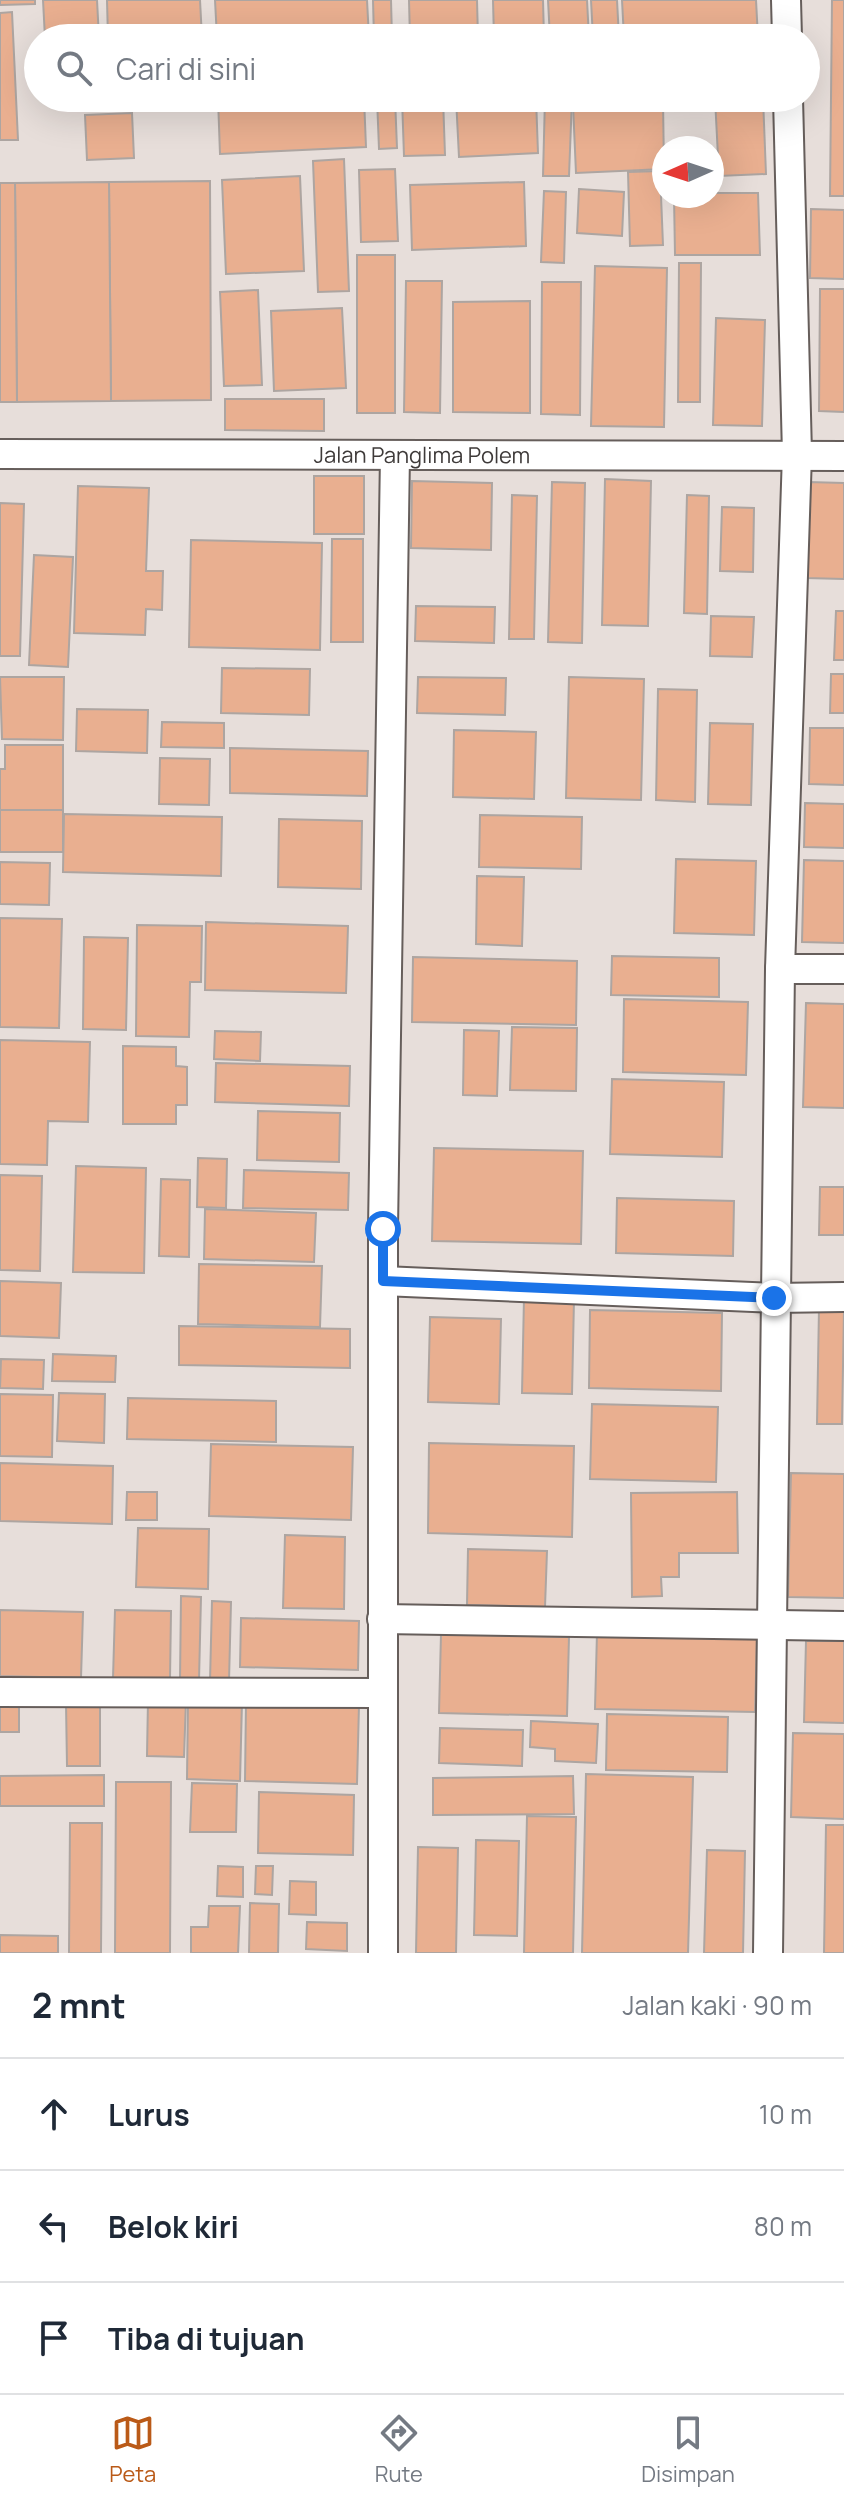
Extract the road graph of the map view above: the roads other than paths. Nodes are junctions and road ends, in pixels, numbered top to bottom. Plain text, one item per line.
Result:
1 (786, 0) edge
2 (787, 24) edge
3 (788, 112) edge
4 (0, 454) edge
5 (797, 454) junction
6 (395, 455) junction
7 (844, 456) edge
8 (780, 969) junction
9 (844, 969) edge
10 (383, 1281) junction
11 (844, 1297) edge
12 (774, 1298) junction
13 (382, 1619) junction
14 (771, 1626) junction
15 (844, 1626) edge
16 (0, 1692) edge
17 (383, 1693) junction
18 (383, 1953) edge
19 (768, 1953) edge

1 - 2 street
3 - 5 street
4 - 6 street, Jalan Panglima Polem
5 - 6 street, Jalan Panglima Polem
5 - 7 street, Jalan Panglima Polem
5 - 8 street
6 - 10 street
8 - 9 street
8 - 12 street
10 - 12 street
10 - 13 street
11 - 12 street
12 - 14 street
13 - 14 street
13 - 17 street
14 - 15 street
14 - 19 street
16 - 17 street
17 - 18 street

